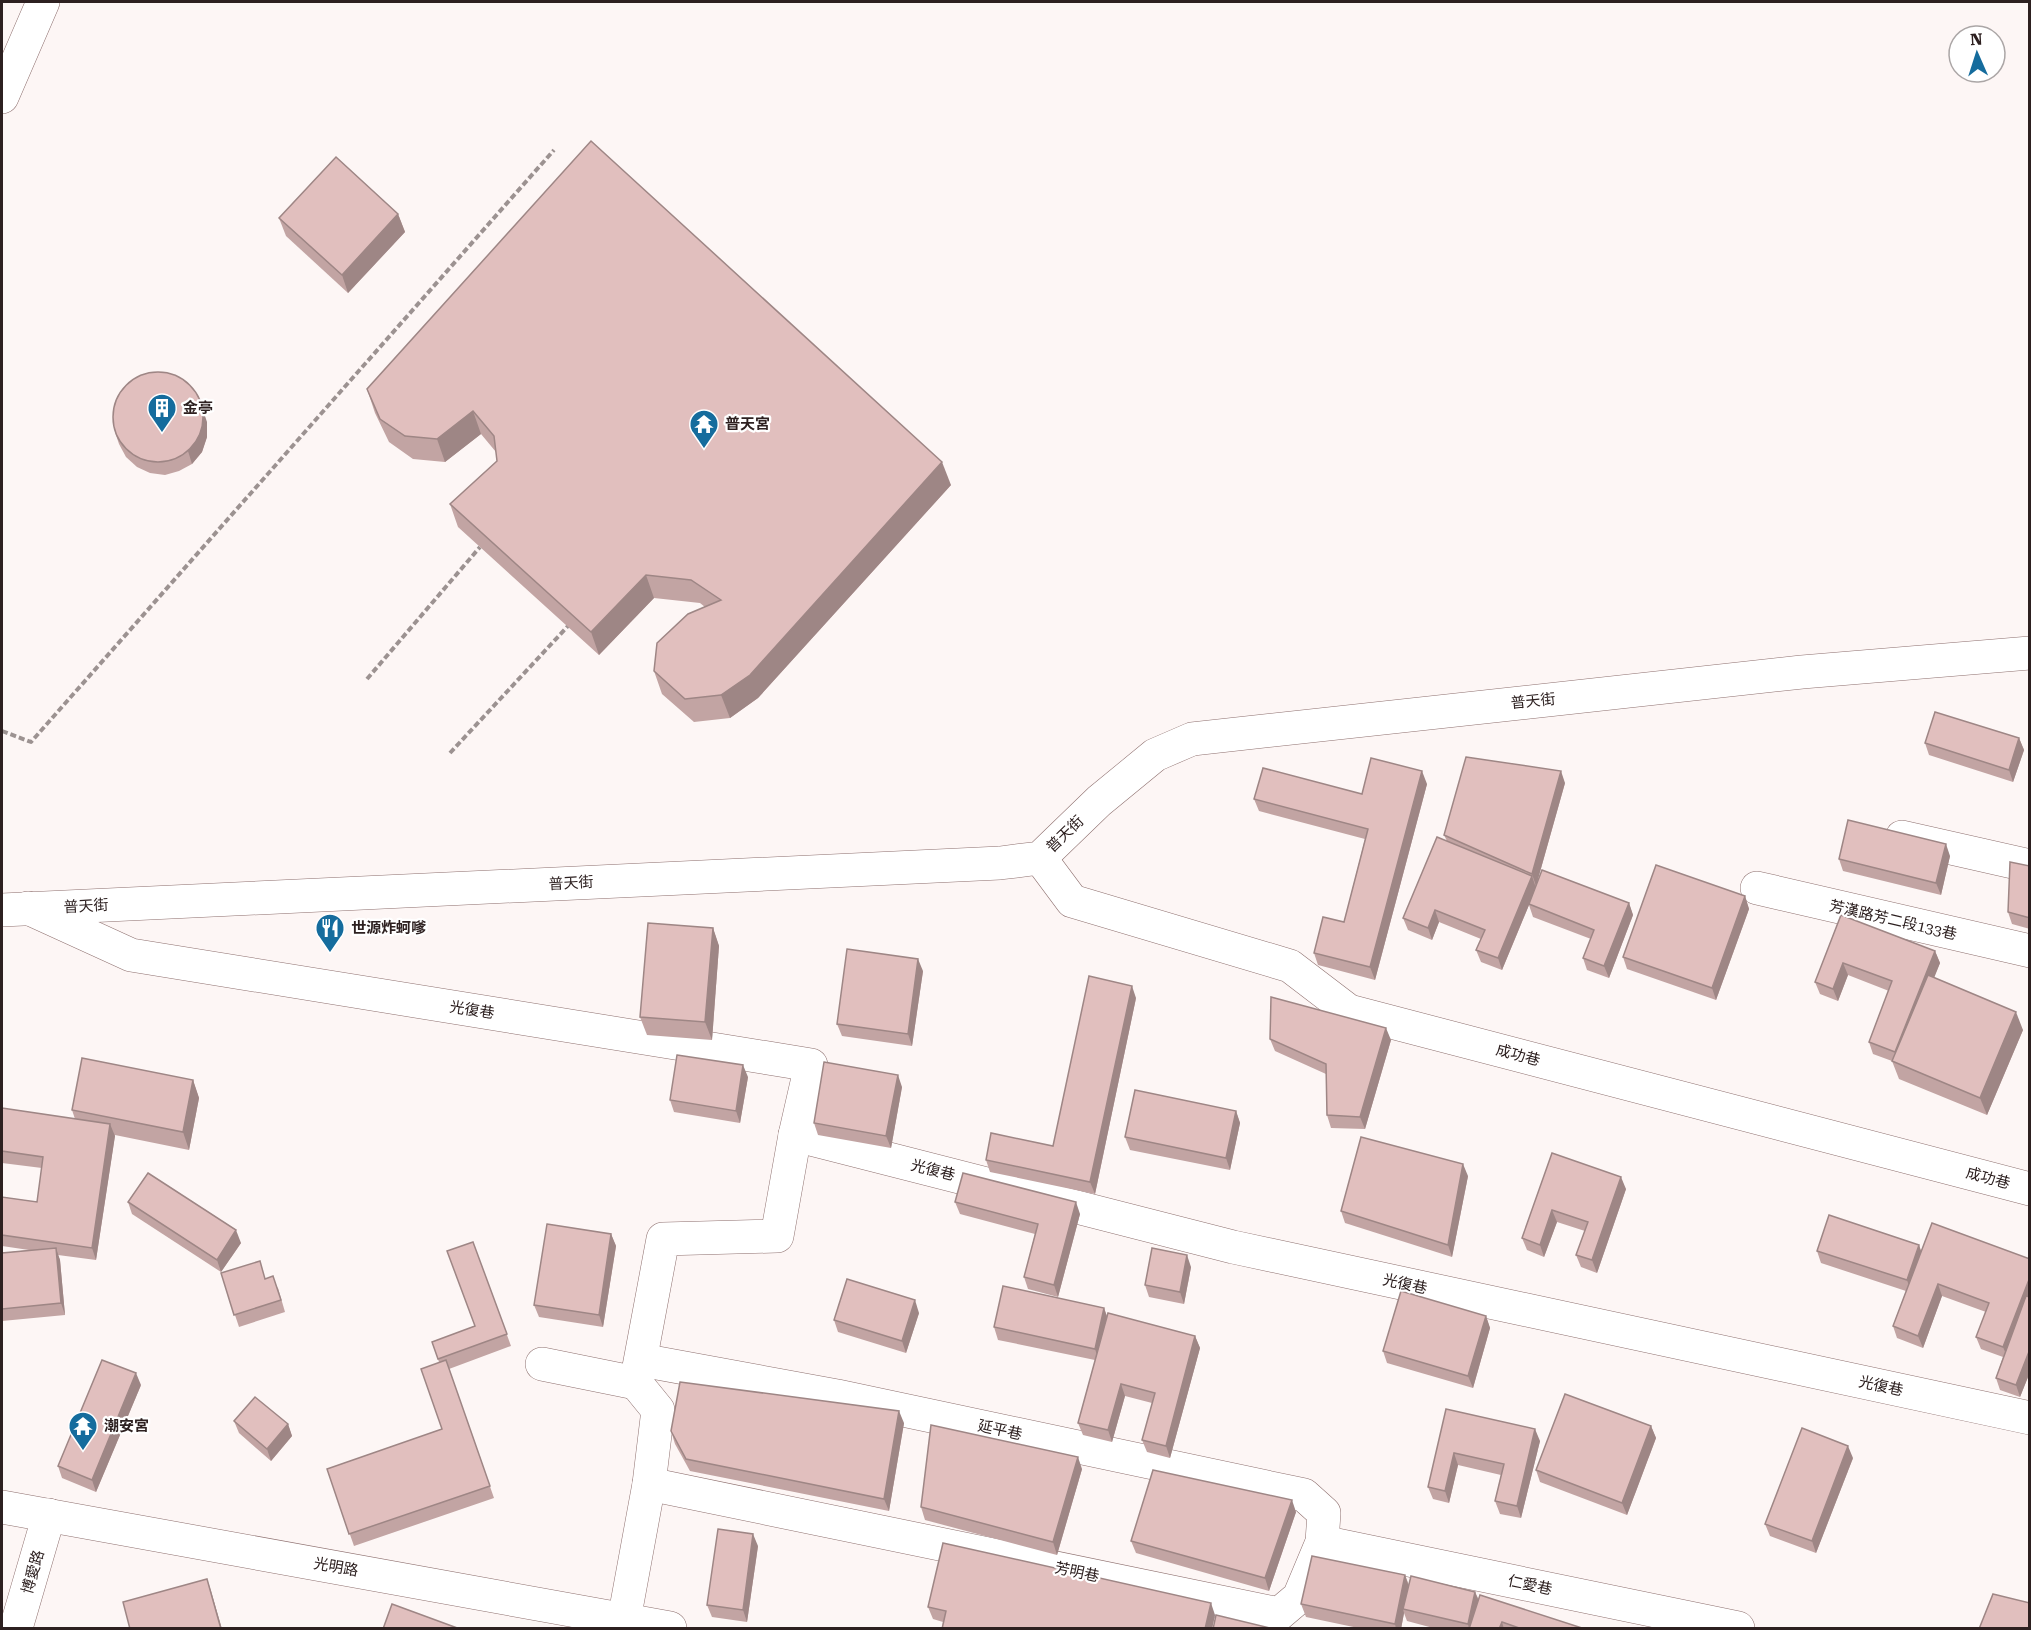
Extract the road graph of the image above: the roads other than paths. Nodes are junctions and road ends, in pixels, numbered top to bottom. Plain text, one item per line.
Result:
1 (43, 2) edge
2 (2, 97) edge
3 (2030, 653) edge
4 (1871, 830) edge
5 (1040, 858) junction
6 (2030, 866) edge
7 (1757, 888) dead end
8 (15, 909) edge
9 (2030, 951) edge
10 (795, 1135) junction
11 (2030, 1189) edge
12 (542, 1364) dead end
13 (639, 1371) junction
14 (2030, 1418) edge
15 (649, 1484) junction
16 (2, 1507) edge
17 (49, 1515) junction
18 (1322, 1542) junction
19 (624, 1620) junction
20 (16, 1629) edge
21 (670, 1629) edge
22 (1738, 1629) edge

1 - 2 street
3 - 5 street, 普天街
4 - 6 street
5 - 8 street, 普天街
5 - 11 street, 成功巷
7 - 9 street, 芳漢路芳二段133巷
8 - 10 street, 光復巷
10 - 13 street
10 - 14 street, 光復巷
12 - 13 street
13 - 15 street
13 - 18 street, 延平巷
15 - 18 street, 芳明巷
15 - 19 street
16 - 17 street, 光明路
17 - 19 street, 光明路
17 - 20 street, 博愛路
18 - 22 street, 仁愛巷
19 - 21 street, 光明路

